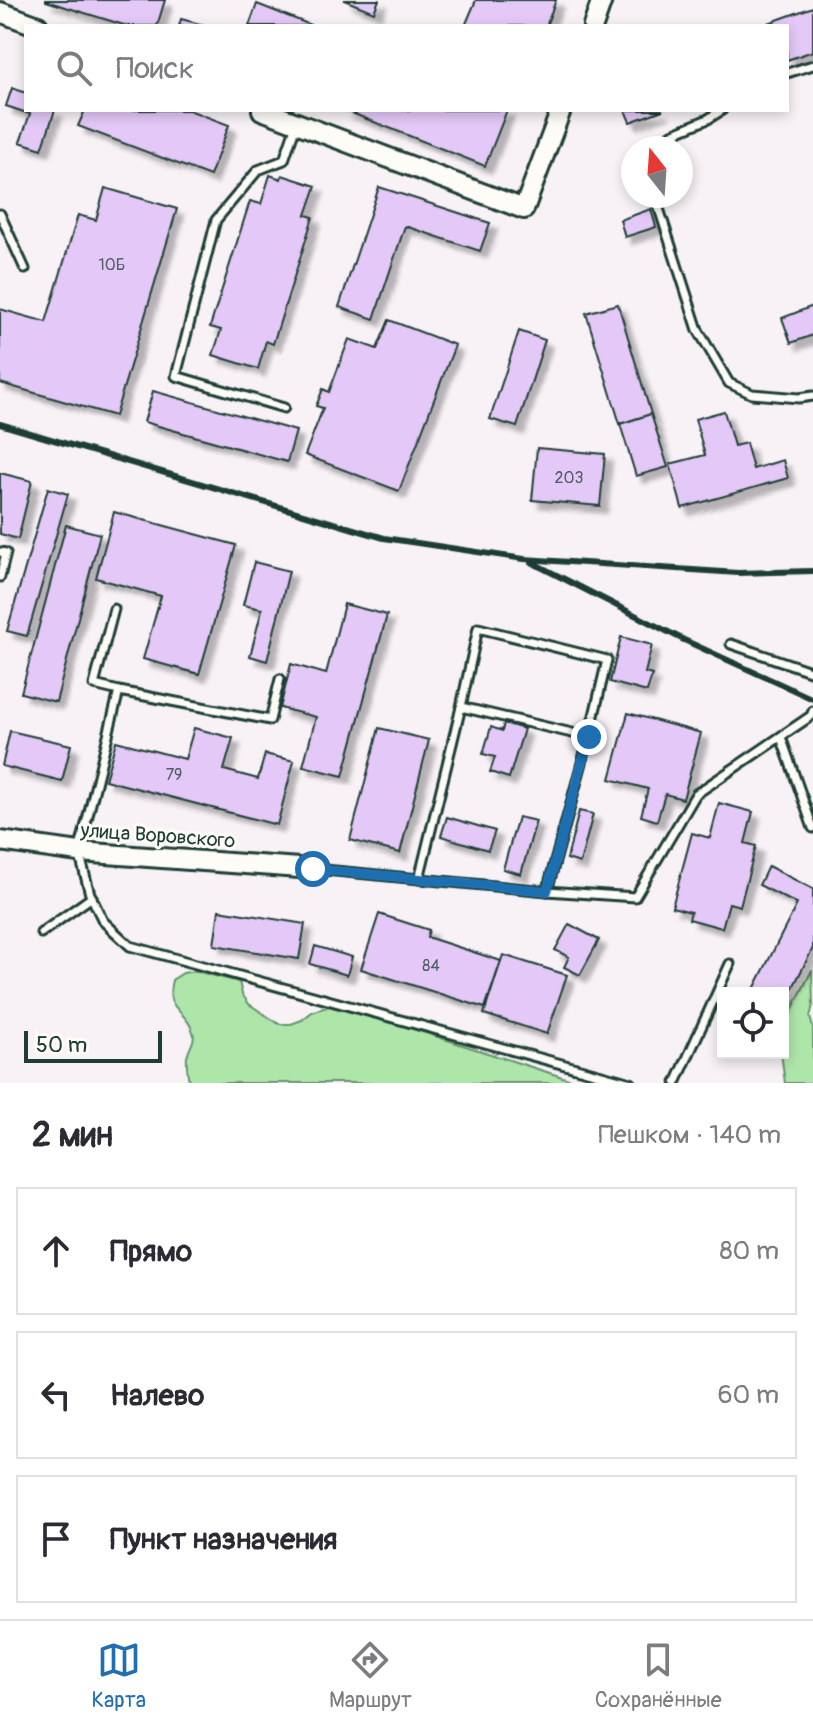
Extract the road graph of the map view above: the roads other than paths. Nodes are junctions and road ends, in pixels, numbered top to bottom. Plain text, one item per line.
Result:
1 (602, 0) edge
2 (0, 12) edge
3 (33, 24) edge
4 (594, 24) edge
5 (813, 65) edge
6 (789, 72) edge
7 (267, 112) edge
8 (560, 112) edge
9 (719, 112) edge
10 (296, 123) junction
11 (670, 136) edge
12 (659, 208) edge
13 (0, 214) edge
14 (25, 269) dead end
15 (813, 396) edge
16 (284, 408) dead end
17 (0, 552) edge
18 (0, 577) edge
19 (114, 609) dead end
20 (731, 644) dead end
21 (813, 672) edge
22 (280, 679) dead end
23 (119, 691) junction
24 (461, 707) junction
25 (813, 711) edge
26 (589, 737) junction
27 (781, 737) junction
28 (813, 828) edge
29 (0, 841) edge
30 (79, 852) junction
31 (313, 869) joint
32 (419, 879) junction
33 (547, 891) junction
34 (92, 897) junction
35 (41, 933) dead end
36 (730, 964) dead end
37 (631, 1083) edge
38 (676, 1083) edge

1 - 4 street
2 - 3 street
5 - 6 lane
7 - 10 street
8 - 10 street
9 - 11 lane
10 - 16 lane
12 - 15 lane
13 - 14 lane
17 - 18 lane
19 - 23 lane
20 - 21 lane
22 - 23 lane
23 - 30 lane
24 - 26 lane
24 - 26 lane
24 - 32 lane
25 - 27 lane
26 - 33 lane
27 - 28 lane
27 - 33 lane
29 - 30 street, улица Воровского
30 - 31 street, улица Воровского
30 - 34 lane
31 - 32 lane
32 - 33 lane
34 - 35 lane
34 - 37 lane
36 - 38 lane

